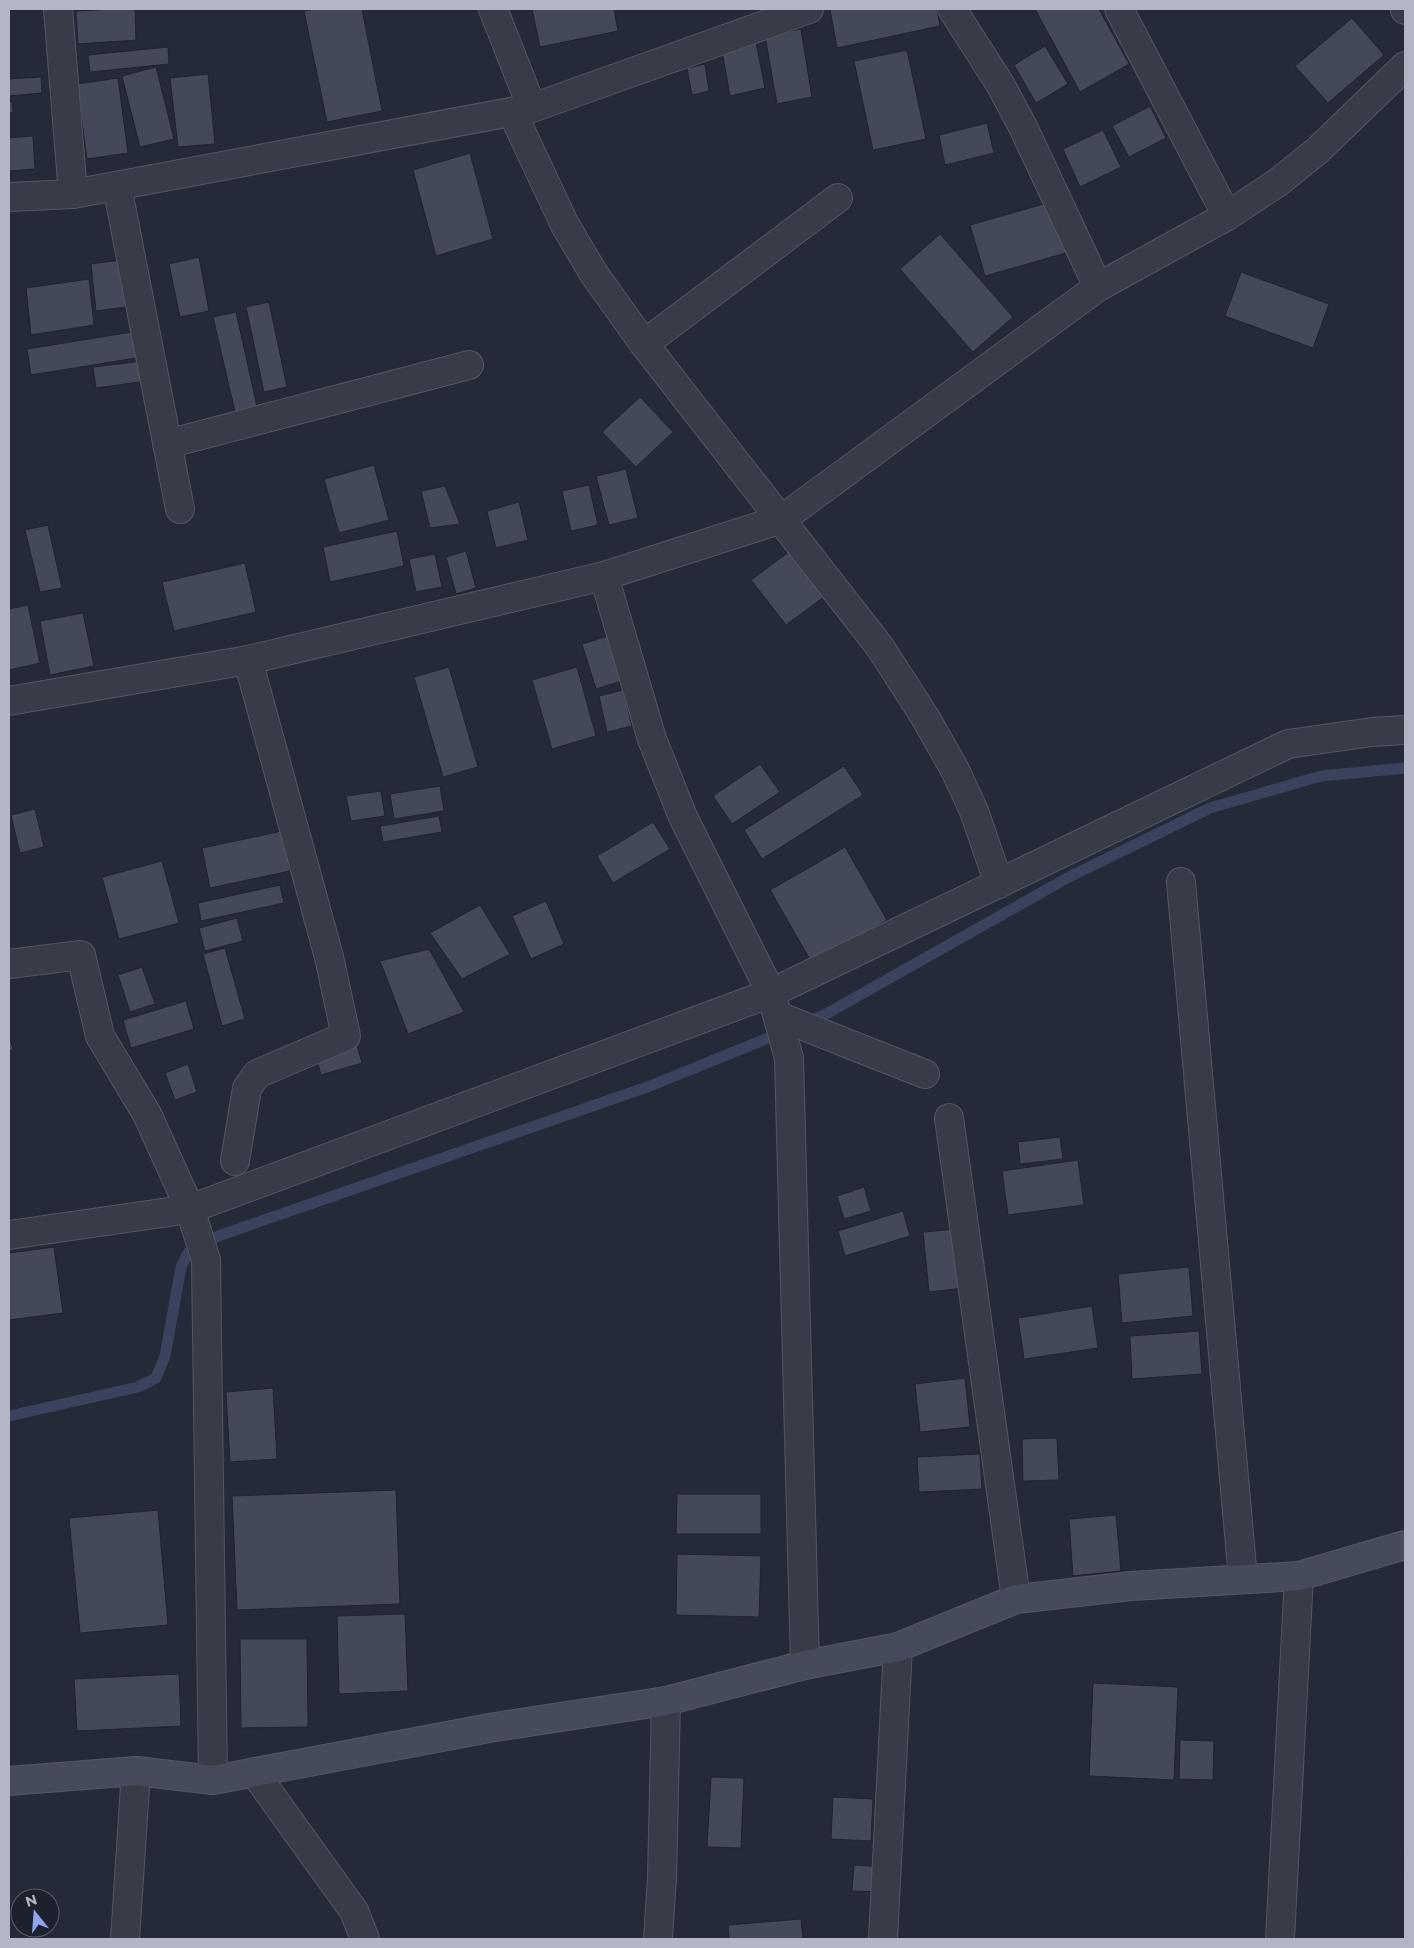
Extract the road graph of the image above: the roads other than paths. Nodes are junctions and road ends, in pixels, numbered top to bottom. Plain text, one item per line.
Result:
1 (58, 9) edge
2 (492, 9) edge
3 (810, 9) edge
4 (952, 9) edge
5 (1118, 9) edge
6 (1405, 66) edge
7 (522, 110) junction
8 (117, 186) junction
9 (72, 194) junction
10 (9, 198) edge
11 (838, 198) dead end
12 (1227, 216) junction
13 (1098, 286) junction
14 (644, 344) junction
15 (468, 365) dead end
16 (167, 444) junction
17 (180, 509) dead end
18 (782, 519) junction
19 (604, 576) junction
20 (248, 660) junction
21 (9, 701) edge
22 (1405, 730) edge
23 (1181, 882) dead end
24 (998, 884) junction
25 (9, 964) edge
26 (775, 1005) junction
27 (925, 1074) dead end
28 (949, 1118) dead end
29 (235, 1161) dead end
30 (193, 1218) junction
31 (9, 1235) edge
32 (1405, 1545) edge
33 (1299, 1576) junction
34 (1243, 1579) junction
35 (1016, 1599) junction
36 (898, 1647) junction
37 (805, 1665) junction
38 (666, 1701) junction
39 (136, 1771) junction
40 (254, 1772) junction
41 (213, 1780) junction
42 (9, 1781) edge
43 (125, 1939) edge
44 (365, 1939) edge
45 (658, 1939) edge
46 (883, 1939) edge
47 (1280, 1939) edge

1 - 9 street
2 - 7 street
3 - 7 street
4 - 13 street
5 - 12 street
6 - 12 street
7 - 8 street
7 - 14 street
8 - 9 street
8 - 16 street
9 - 10 street
11 - 14 street
12 - 13 street
13 - 18 street
14 - 18 street
15 - 16 street
16 - 17 street
18 - 19 street
18 - 24 street
19 - 20 street
19 - 26 street
20 - 21 street
20 - 29 street
22 - 24 street
23 - 34 street
24 - 26 street
25 - 30 street
26 - 27 street
26 - 30 street
26 - 37 street
28 - 35 street
30 - 31 street
30 - 41 street
32 - 33 street
33 - 34 street
33 - 47 street
34 - 35 street
35 - 36 street
36 - 37 street
36 - 46 street
37 - 38 street
38 - 40 street
38 - 45 street
39 - 41 street
39 - 42 street
39 - 43 street
40 - 41 street
40 - 44 street

